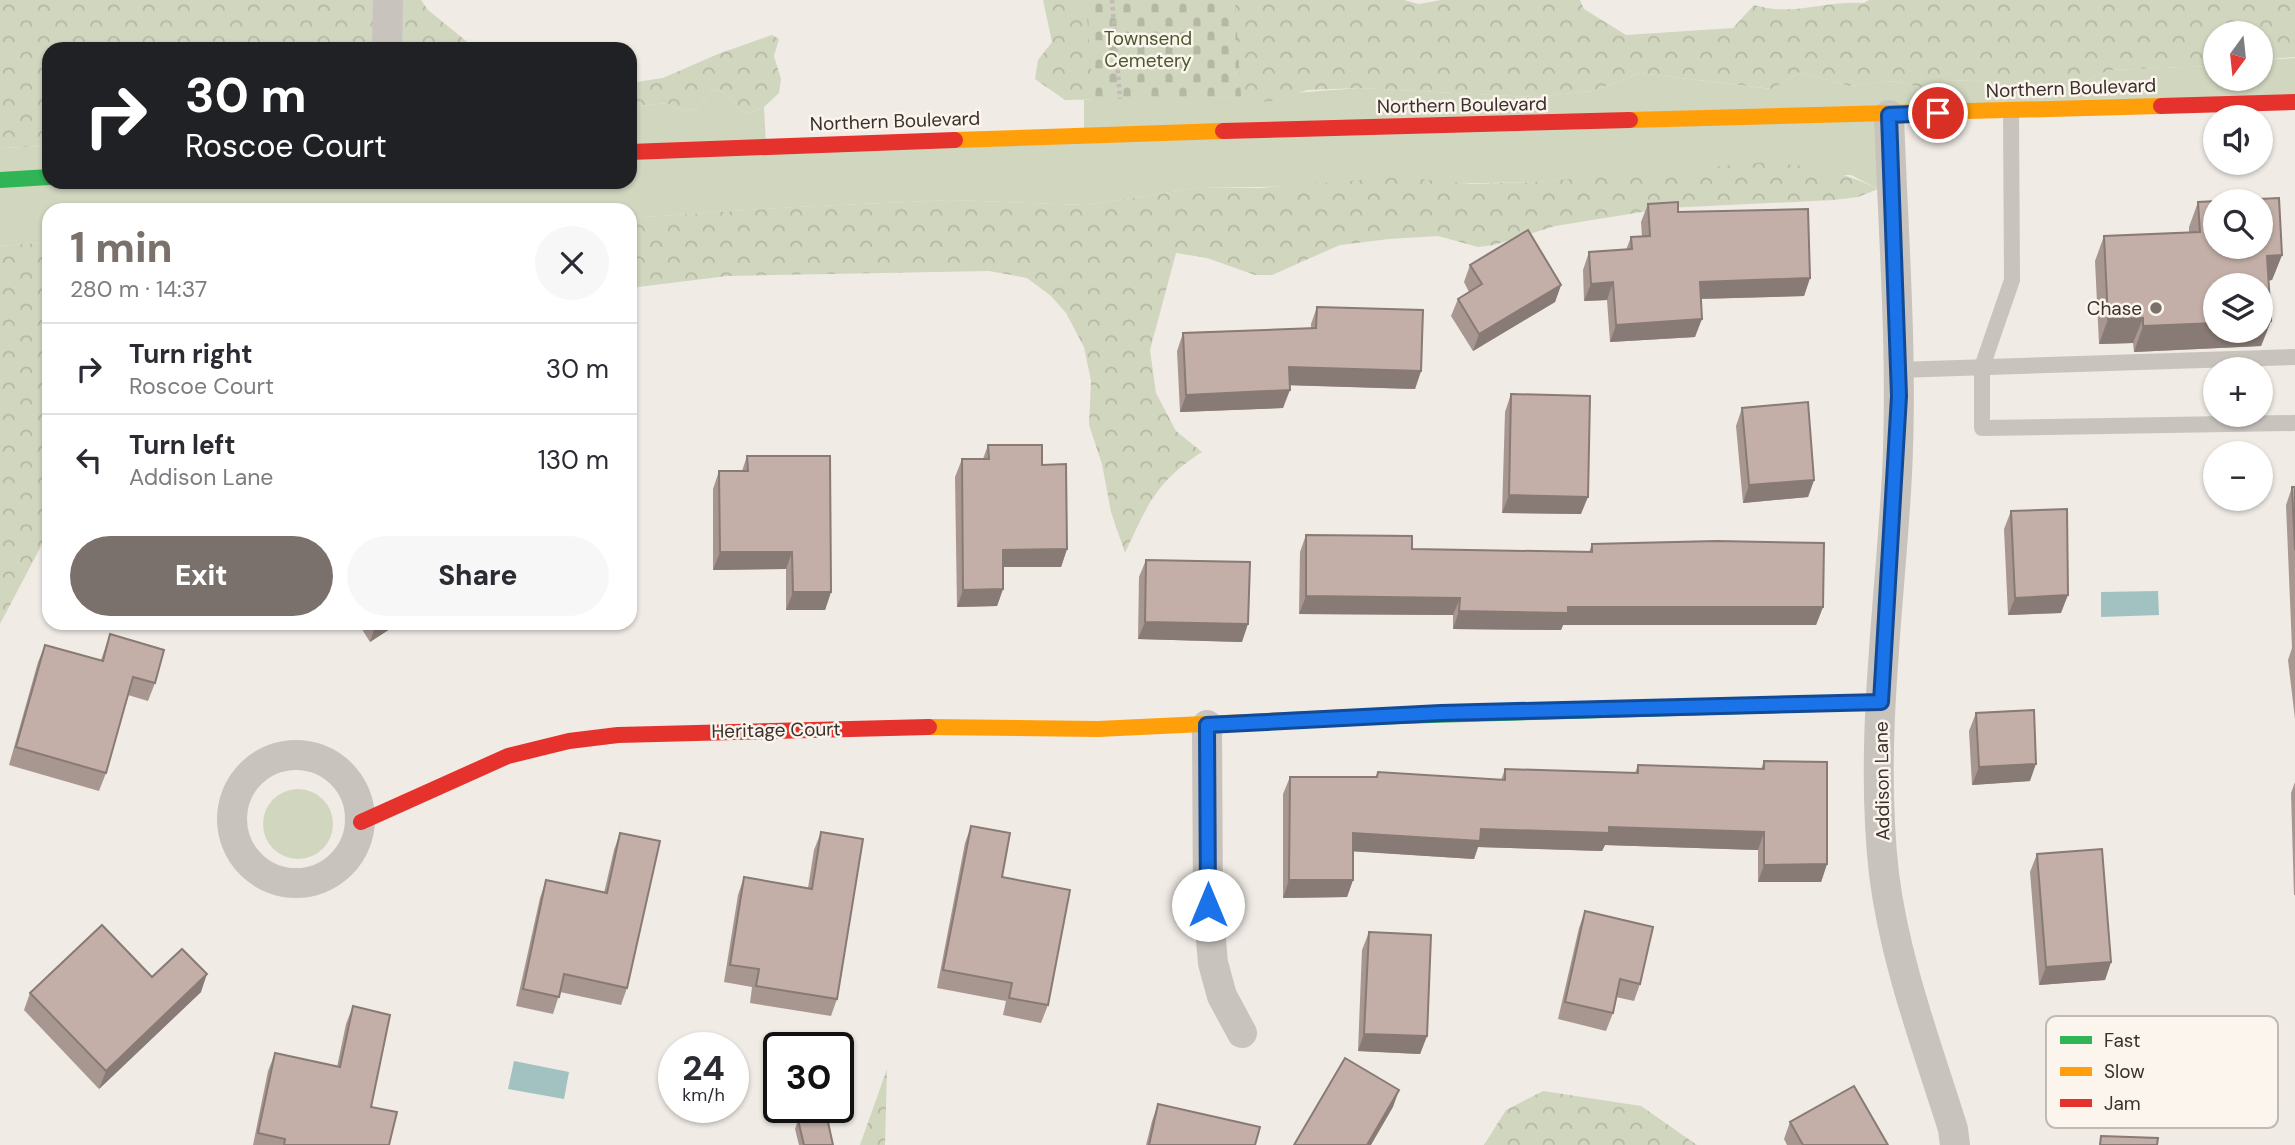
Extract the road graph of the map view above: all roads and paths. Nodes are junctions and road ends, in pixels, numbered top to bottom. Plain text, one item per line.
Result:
1 (388, 0) edge
2 (1112, 0) edge
3 (387, 42) edge
4 (2295, 102) edge
5 (2011, 111) junction
6 (1889, 115) junction
7 (1122, 135) junction
8 (637, 152) edge
9 (42, 177) edge
10 (0, 180) edge
11 (2295, 357) edge
12 (1982, 367) junction
13 (1898, 370) junction
14 (2295, 423) edge
15 (1881, 702) junction
16 (1207, 725) junction
17 (361, 821) junction
18 (1242, 1033) dead end
19 (1955, 1145) edge

1 - 3 street
2 - 7 path
4 - 5 main road, Northern Boulevard
5 - 6 main road, Northern Boulevard
5 - 12 lane
6 - 7 main road, Northern Boulevard
6 - 13 street, Addison Lane
7 - 8 main road, Northern Boulevard
9 - 10 main road
11 - 12 lane
12 - 13 lane
12 - 14 lane
13 - 15 street, Addison Lane
15 - 16 main road, Heritage Court
15 - 19 street, Addison Lane
16 - 17 main road, Heritage Court
16 - 18 street
17 - 17 street

